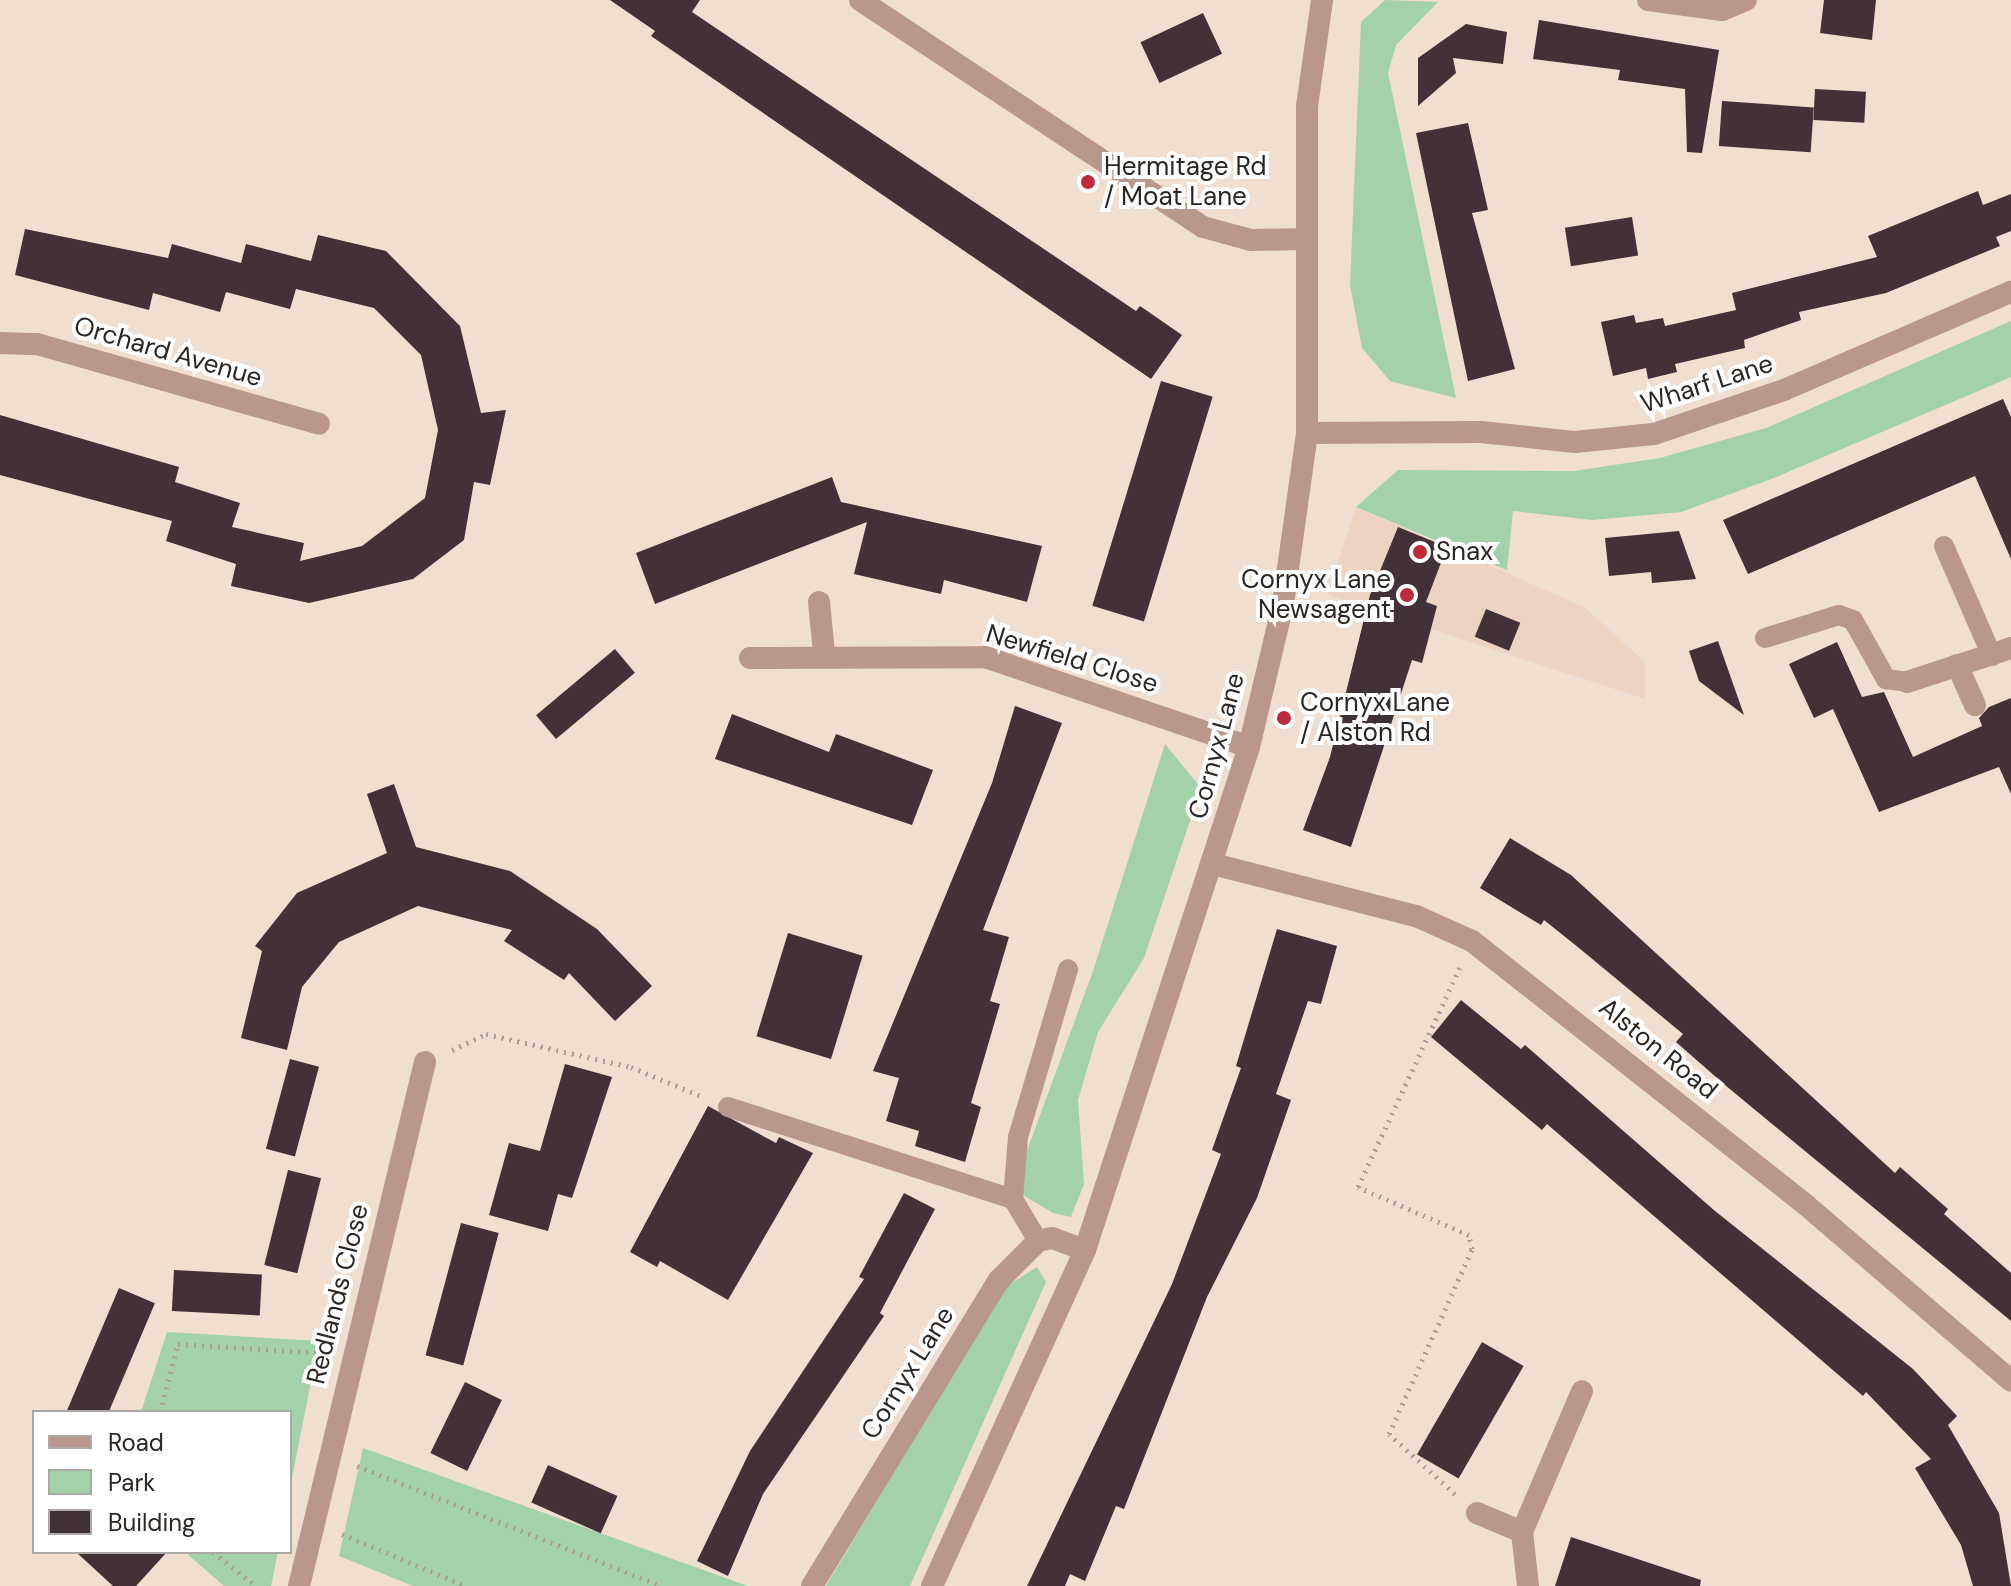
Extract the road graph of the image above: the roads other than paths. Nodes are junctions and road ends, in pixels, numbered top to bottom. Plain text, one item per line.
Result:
1 (860, 0) edge
2 (1322, 0) edge
3 (1648, 0) edge
4 (1746, 0) edge
5 (1305, 239) junction
6 (2011, 292) edge
7 (0, 343) edge
8 (319, 424) dead end
9 (1307, 433) junction
10 (1944, 546) dead end
11 (819, 602) dead end
12 (1765, 638) dead end
13 (2002, 652) edge
14 (824, 653) junction
15 (750, 658) dead end
16 (1957, 665) junction
17 (1907, 682) joint
18 (1975, 705) dead end
19 (1249, 747) junction
20 (1213, 864) junction
21 (1068, 969) dead end
22 (425, 1062) road end
23 (728, 1107) road end
24 (1013, 1199) junction
25 (1038, 1241) junction
26 (1085, 1250) junction
27 (2011, 1381) edge
28 (1582, 1391) dead end
29 (1477, 1513) road end
30 (1522, 1532) junction
31 (299, 1586) edge
32 (812, 1586) edge
33 (932, 1586) edge
34 (1528, 1586) edge

1 - 5 street
2 - 5 street, Cornyx Lane
3 - 4 street
5 - 9 street, Cornyx Lane
6 - 9 street, Wharf Lane
7 - 8 street, Orchard Avenue
9 - 19 street, Cornyx Lane
10 - 13 lane
11 - 14 street
12 - 17 lane
13 - 16 street
14 - 15 street, Newfield Close
14 - 19 street, Newfield Close
16 - 17 street
16 - 18 street
19 - 20 street, Cornyx Lane
20 - 26 street, Cornyx Lane
20 - 27 street, Alston Road
21 - 24 lane
22 - 31 street, Redlands Close
23 - 24 lane
24 - 25 lane
25 - 26 street
25 - 32 street, Cornyx Lane
26 - 33 street, Cornyx Lane
28 - 30 street
29 - 30 street
30 - 34 street

